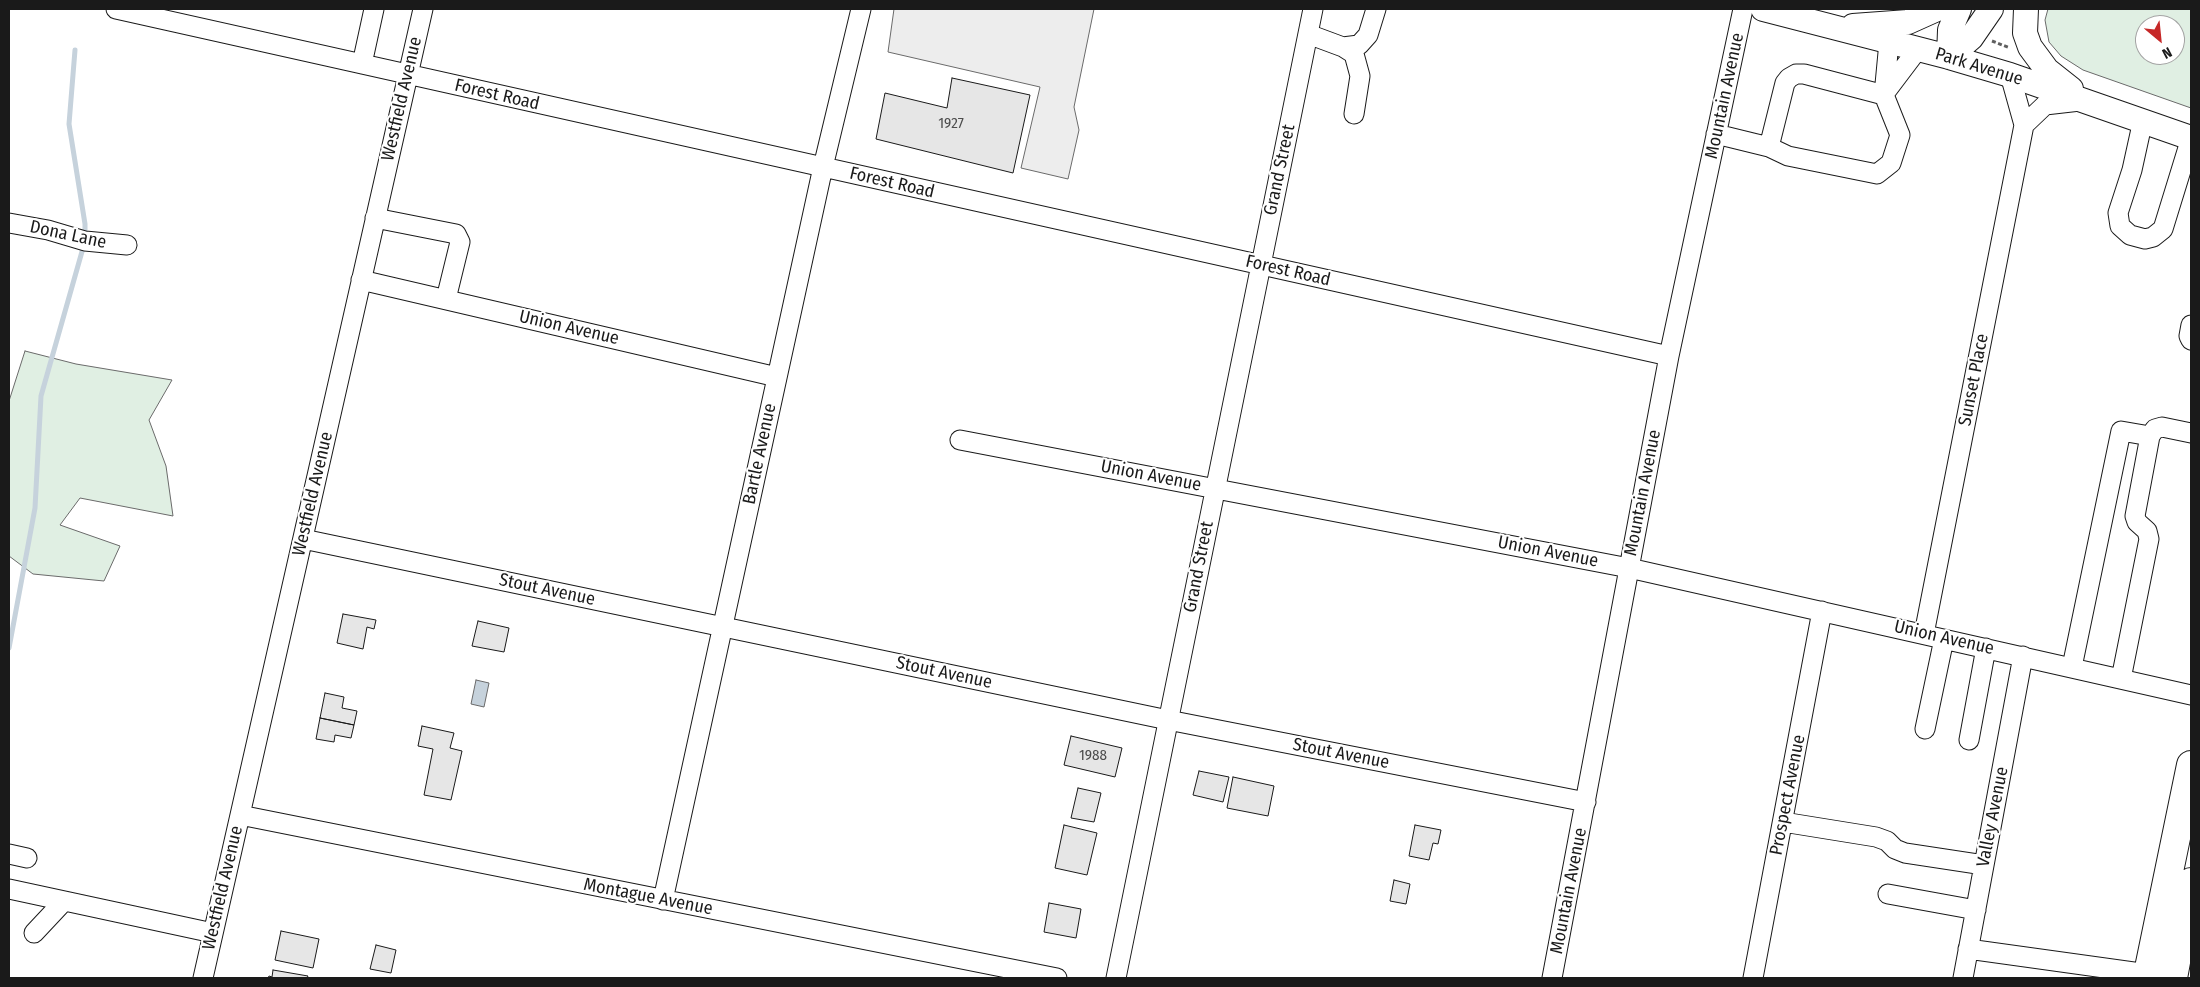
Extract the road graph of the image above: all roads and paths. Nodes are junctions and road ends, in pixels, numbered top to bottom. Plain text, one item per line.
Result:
1 (116, 9) edge
2 (374, 9) edge
3 (423, 9) edge
4 (861, 9) edge
5 (1313, 9) edge
6 (1376, 9) edge
7 (1743, 9) edge
8 (1764, 9) edge
9 (1937, 9) edge
10 (1959, 9) edge
11 (1991, 9) edge
12 (2026, 9) edge
13 (1831, 27) junction
14 (1308, 34) junction
15 (1987, 39) dead end
16 (1889, 42) junction
17 (1342, 46) junction
18 (1918, 49) junction
19 (2018, 51) dead end
20 (1949, 57) junction
21 (362, 64) junction
22 (408, 75) junction
23 (2010, 75) junction
24 (1884, 95) junction
25 (2087, 101) junction
26 (1354, 114) dead end
27 (2143, 120) junction
28 (2024, 125) junction
29 (1716, 134) junction
30 (2191, 138) edge
31 (1769, 147) junction
32 (823, 168) junction
33 (375, 218) junction
34 (9, 223) edge
35 (127, 245) dead end
36 (1260, 265) junction
37 (361, 280) junction
38 (446, 300) junction
39 (2191, 325) edge
40 (2191, 340) edge
41 (1669, 356) junction
42 (777, 377) junction
43 (2191, 432) edge
44 (2150, 436) junction
45 (960, 440) dead end
46 (1215, 489) junction
47 (303, 539) junction
48 (1629, 568) junction
49 (1822, 611) junction
50 (722, 626) junction
51 (1924, 634) junction
52 (1944, 638) junction
53 (1986, 648) junction
54 (2024, 656) junction
55 (2072, 667) junction
56 (2121, 679) junction
57 (2191, 695) edge
58 (1168, 720) junction
59 (1925, 729) dead end
60 (1969, 740) dead end
61 (2191, 765) edge
62 (1586, 802) junction
63 (240, 815) junction
64 (1782, 822) junction
65 (1984, 865) junction
66 (9, 890) edge
67 (1888, 894) dead end
68 (2190, 896) edge
69 (663, 900) junction
70 (64, 901) junction
71 (1976, 910) junction
72 (34, 933) dead end
73 (213, 933) junction
74 (1968, 949) junction
75 (2185, 952) edge
76 (2110, 974) edge
77 (2156, 977) edge
78 (203, 978) edge
79 (1057, 978) edge
80 (1116, 978) edge
81 (1552, 978) edge
82 (1753, 978) edge
83 (1963, 978) edge

1 - 21 street, Forest Road
2 - 21 street
3 - 22 street, Westfield Avenue
4 - 32 street, Bartle Avenue
5 - 14 street, Grand Street
6 - 17 street
7 - 29 street, Mountain Avenue
8 - 13 main road, Park Avenue
9 - 13 main road
10 - 20 main road
11 - 20 main road
12 - 25 main road
13 - 16 main road, Park Avenue
14 - 17 street
14 - 36 street, Grand Street
15 - 19 path
16 - 18 main road, Park Avenue
16 - 24 street
17 - 26 street
18 - 20 main road, Park Avenue
18 - 24 street
20 - 23 main road, Park Avenue
21 - 22 street, Forest Road
22 - 32 street, Forest Road
22 - 33 street, Westfield Avenue
23 - 25 main road, Park Avenue
23 - 28 street, Sunset Place
24 - 31 street
24 - 31 street
25 - 27 main road, Park Avenue
25 - 28 street
27 - 30 main road, Park Avenue
27 - 30 street
28 - 51 street, Sunset Place
29 - 31 street
29 - 41 street, Mountain Avenue
32 - 36 street, Forest Road
32 - 42 street, Bartle Avenue
33 - 37 street, Westfield Avenue
33 - 38 street
34 - 35 street, Dona Lane
36 - 41 street, Forest Road
36 - 46 street, Grand Street
37 - 38 street, Union Avenue
37 - 47 street, Westfield Avenue
38 - 42 street, Union Avenue
39 - 40 street
41 - 48 street, Mountain Avenue
42 - 50 street, Bartle Avenue
43 - 44 street
44 - 55 street
44 - 56 street
45 - 46 street, Union Avenue
46 - 48 street, Union Avenue
46 - 58 street, Grand Street
47 - 50 street, Stout Avenue
47 - 63 street, Westfield Avenue
48 - 49 street, Union Avenue
48 - 62 street, Mountain Avenue
49 - 51 street, Union Avenue
49 - 64 street, Prospect Avenue
50 - 58 street, Stout Avenue
50 - 69 street, Bartle Avenue
51 - 52 street, Union Avenue
52 - 53 street, Union Avenue
52 - 59 street
53 - 54 street, Union Avenue
53 - 60 street
54 - 55 street, Union Avenue
54 - 65 street, Valley Avenue
55 - 56 street, Union Avenue
56 - 57 street, Union Avenue
58 - 62 street, Stout Avenue
58 - 80 street, Grand Street
61 - 77 highway
62 - 81 street, Mountain Avenue
63 - 69 street, Montague Avenue
63 - 73 street, Westfield Avenue
64 - 65 street
64 - 82 street, Prospect Avenue
65 - 71 street, Valley Avenue
66 - 70 street
67 - 71 street
68 - 75 highway
69 - 79 street, Montague Avenue
70 - 72 street
70 - 73 street
71 - 74 street, Valley Avenue
73 - 78 street, Westfield Avenue
74 - 76 street
74 - 83 street, Valley Avenue
75 - 77 highway
76 - 77 street

